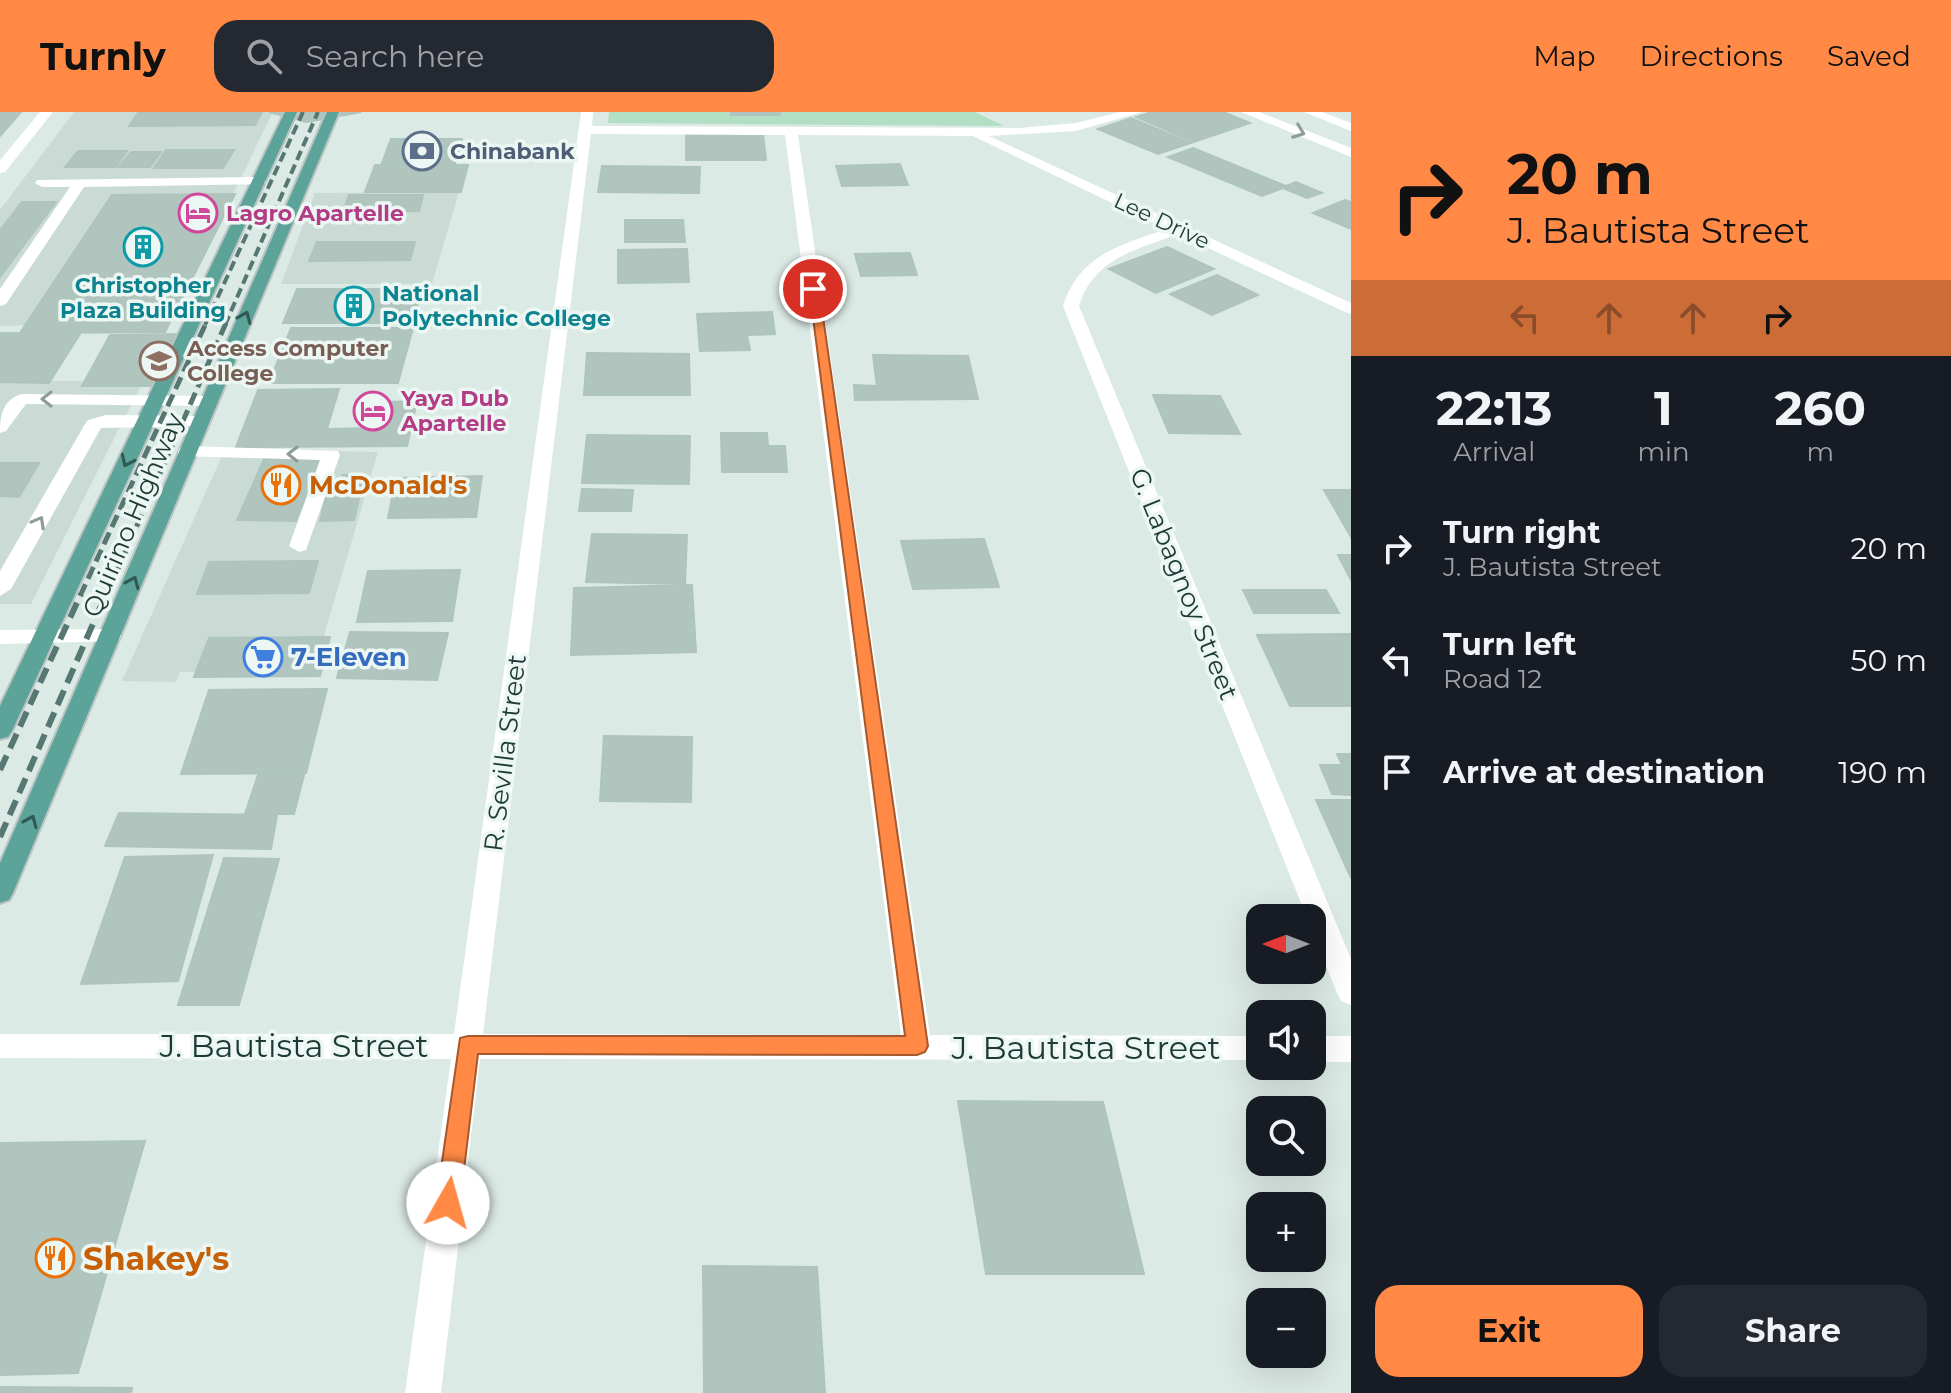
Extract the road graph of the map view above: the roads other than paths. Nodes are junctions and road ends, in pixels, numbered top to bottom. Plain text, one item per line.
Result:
1 (47, 112) edge
2 (291, 112) edge
3 (333, 112) edge
4 (1136, 112) edge
5 (1247, 112) edge
6 (1310, 112) edge
7 (586, 121) edge
8 (1351, 127) edge
9 (791, 131) junction
10 (973, 133) junction
11 (1351, 153) edge
12 (0, 169) edge
13 (259, 181) junction
14 (42, 183) dead end
15 (80, 183) junction
16 (1179, 229) junction
17 (0, 301) edge
18 (1351, 309) edge
19 (156, 400) junction
20 (209, 401) junction
21 (147, 420) junction
22 (201, 421) junction
23 (0, 427) edge
24 (187, 452) junction
25 (299, 546) dead end
26 (0, 589) edge
27 (110, 636) junction
28 (0, 637) edge
29 (45, 637) junction
30 (8, 699) edge
31 (0, 731) edge
32 (0, 893) edge
33 (1351, 993) edge
34 (468, 1045) junction
35 (0, 1046) edge
36 (917, 1046) junction
37 (1246, 1048) edge
38 (1326, 1049) edge
39 (1351, 1049) edge
40 (423, 1393) edge

1 - 12 street
2 - 13 main road, Quirino Highway
20 -> 3 main road, Quirino Highway
4 - 10 street
5 -> 11 street
6 - 8 street
7 - 9 street
7 - 34 street, R. Sevilla Street
9 - 10 street
9 - 36 street
10 - 16 street, Lee Drive
13 - 15 street
13 - 19 main road, Quirino Highway
14 - 15 street
15 - 17 street
16 - 18 street, Lee Drive
16 - 33 street, G. Labagnoy Street
19 - 20 street
19 - 21 main road, Quirino Highway
19 -> 23 street
20 - 22 main road, Quirino Highway
21 - 22 street
26 -> 21 street
21 -> 29 main road, Quirino Highway
22 - 24 main road, Quirino Highway
25 -> 24 street
27 -> 24 main road, Quirino Highway
27 - 29 street
32 -> 27 main road, Quirino Highway
28 - 29 street
29 - 30 main road, Quirino Highway
30 - 31 main road, Quirino Highway
34 - 35 street, J. Bautista Street
34 - 36 street, J. Bautista Street
34 - 40 street, R. Sevilla Street
36 - 37 street, J. Bautista Street
38 - 39 street

